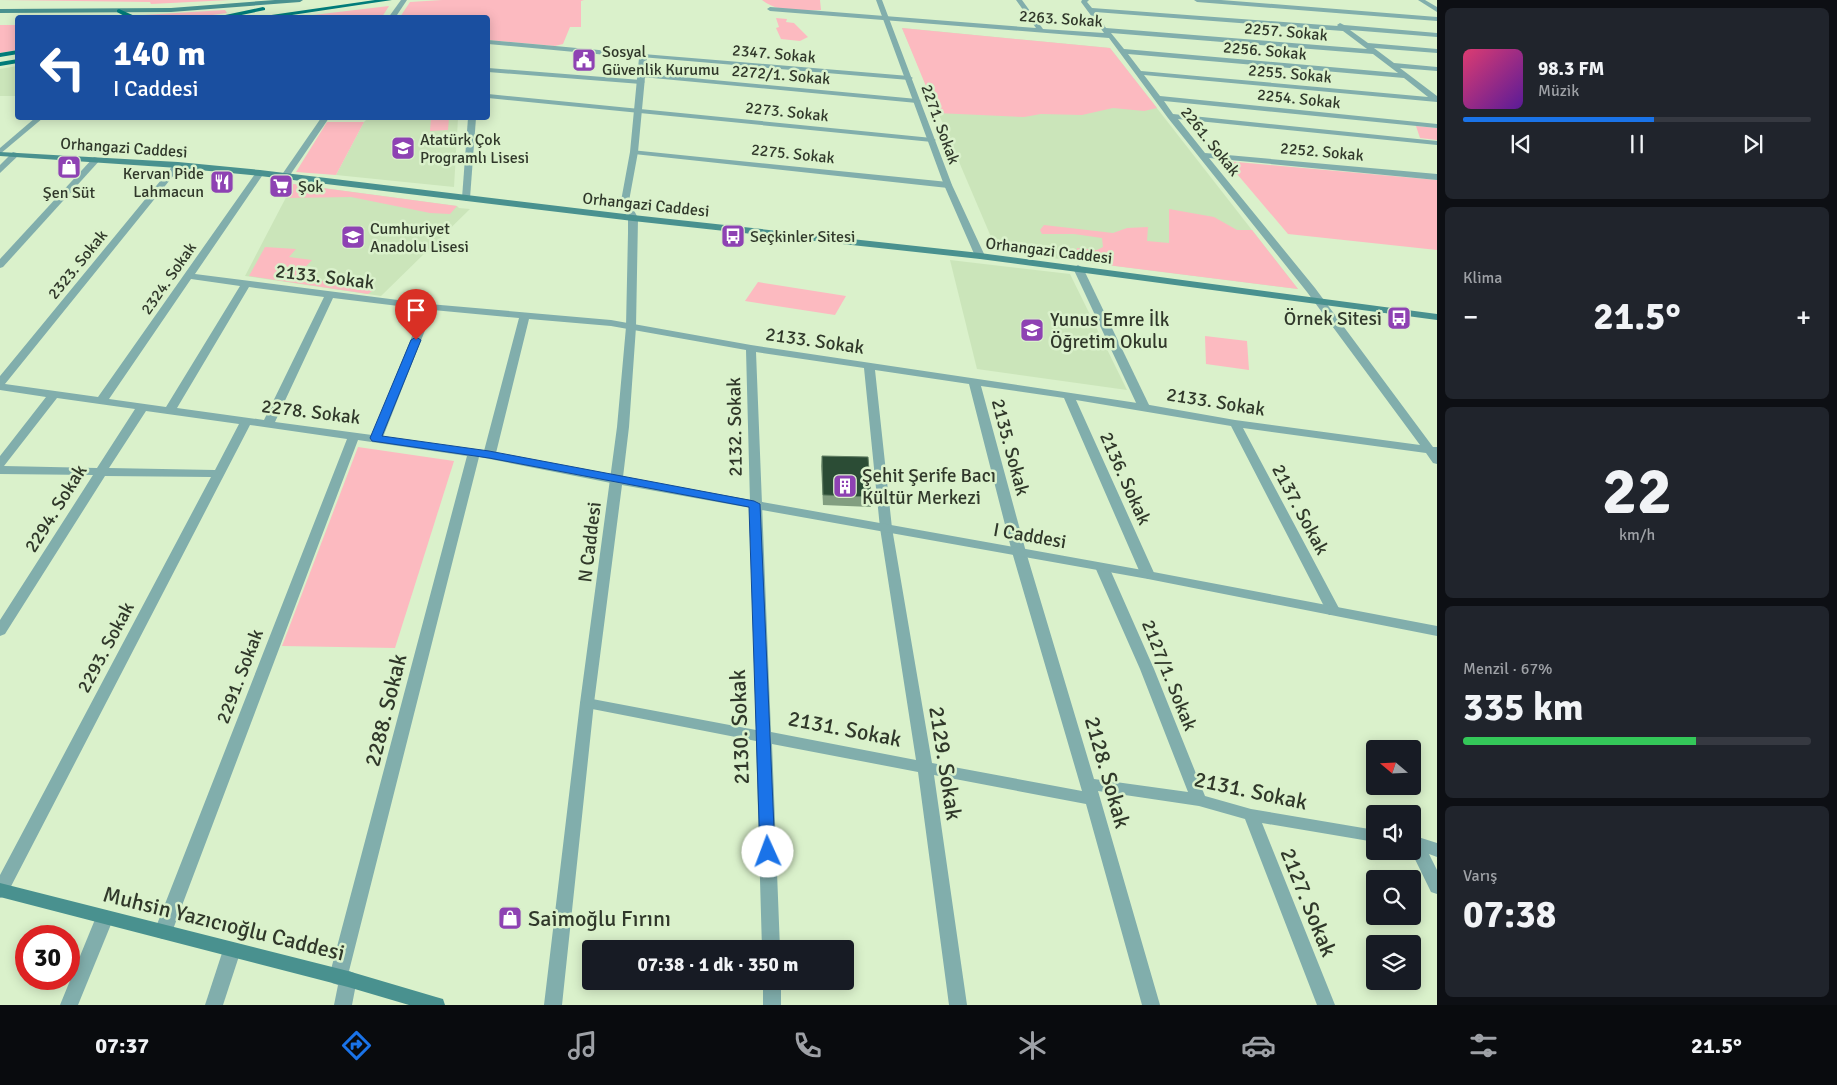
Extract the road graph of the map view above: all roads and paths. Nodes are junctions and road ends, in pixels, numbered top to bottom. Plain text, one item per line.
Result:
1 (261, 0) edge
2 (300, 0) edge
3 (330, 0) edge
4 (354, 0) edge
5 (389, 0) edge
6 (404, 0) edge
7 (879, 0) edge
8 (1019, 0) edge
9 (1086, 0) edge
10 (1198, 0) edge
11 (1285, 0) edge
12 (1421, 0) edge
13 (338, 5) junction
14 (0, 7) edge
15 (1294, 7) junction
16 (121, 9) junction
17 (770, 9) dead end
18 (1089, 10) junction
19 (1322, 10) junction
20 (1437, 10) edge
21 (0, 11) edge
22 (130, 15) edge
23 (233, 15) edge
24 (273, 15) edge
25 (394, 15) edge
26 (887, 19) junction
27 (1437, 19) edge
28 (1344, 28) junction
29 (1041, 31) junction
30 (1107, 33) junction
31 (1437, 35) edge
32 (490, 42) edge
33 (1367, 45) junction
34 (1122, 51) junction
35 (1437, 51) edge
36 (15, 52) edge
37 (1376, 52) junction
38 (0, 55) edge
39 (643, 56) junction
40 (15, 62) edge
41 (0, 64) edge
42 (1393, 65) junction
43 (1437, 69) edge
44 (490, 70) edge
45 (1141, 73) junction
46 (1405, 76) junction
47 (909, 78) junction
48 (642, 79) junction
49 (1420, 87) junction
50 (1437, 89) edge
51 (490, 96) edge
52 (1158, 98) junction
53 (1437, 100) edge
54 (917, 101) junction
55 (639, 110) junction
56 (1172, 116) junction
57 (37, 120) edge
58 (324, 120) edge
59 (472, 120) edge
60 (1437, 126) edge
61 (932, 140) junction
62 (1437, 143) edge
63 (634, 152) junction
64 (0, 153) edge
65 (16, 154) junction
66 (1203, 155) junction
67 (97, 159) junction
68 (178, 165) junction
69 (0, 170) edge
70 (260, 173) junction
71 (285, 176) junction
72 (1437, 177) edge
73 (948, 185) junction
74 (466, 198) junction
75 (633, 218) junction
76 (980, 256) junction
77 (0, 265) edge
78 (1078, 268) junction
79 (187, 276) junction
80 (246, 284) junction
81 (330, 294) junction
82 (1318, 300) junction
83 (429, 307) junction
84 (524, 317) junction
85 (1437, 317) edge
86 (632, 326) junction
87 (751, 348) junction
88 (869, 366) junction
89 (974, 382) junction
90 (0, 383) edge
91 (0, 387) edge
92 (54, 394) junction
93 (1069, 396) junction
94 (102, 400) junction
95 (143, 406) junction
96 (1144, 407) junction
97 (170, 410) junction
98 (246, 422) junction
99 (1234, 423) junction
100 (268, 425) junction
101 (354, 436) junction
102 (376, 438) junction
103 (1433, 451) edge
104 (474, 452) junction
105 (489, 454) junction
106 (1437, 460) edge
107 (0, 464) edge
108 (0, 470) edge
109 (100, 472) junction
110 (219, 474) junction
111 (616, 480) junction
112 (754, 504) junction
113 (886, 528) junction
114 (1019, 552) junction
115 (1102, 566) junction
116 (1148, 575) junction
117 (1334, 612) junction
118 (0, 631) edge
119 (1437, 632) edge
120 (588, 703) junction
121 (764, 735) junction
122 (925, 766) junction
123 (1090, 792) junction
124 (1198, 800) junction
125 (1251, 815) junction
126 (1366, 834) edge
127 (1421, 845) edge
128 (1437, 850) edge
129 (1421, 856) edge
130 (1437, 886) edge
131 (0, 890) edge
132 (104, 917) junction
133 (163, 932) junction
134 (771, 940) edge
135 (232, 950) junction
136 (343, 978) junction
137 (772, 990) edge
138 (69, 1005) edge
139 (214, 1005) edge
140 (343, 1005) edge
141 (436, 1005) edge
142 (553, 1005) edge
143 (772, 1005) edge
144 (958, 1005) edge
145 (1151, 1005) edge
146 (1326, 1005) edge

1 - 16 main road
2 - 16 main road
3 - 23 main road
4 - 13 main road
5 - 13 main road
6 - 25 street
7 - 26 street, 2271. Sokak
8 - 29 street
9 - 18 street, 2261. Sokak
10 - 15 street
11 - 15 street
12 - 20 street
13 - 24 main road
14 - 16 main road
15 - 19 street
16 - 21 main road
16 - 22 main road
17 - 26 street, 2263. Sokak
18 - 28 street
18 - 30 street, 2261. Sokak
19 - 27 street
19 - 28 street
26 - 29 street, 2263. Sokak
26 - 47 street, 2271. Sokak
28 - 31 street
28 - 33 street
29 - 30 street, 2263. Sokak
30 - 34 street, 2261. Sokak
30 - 37 street, 2257. Sokak
32 - 39 street, 2347. Sokak
33 - 35 street
33 - 37 street
34 - 45 street, 2261. Sokak
34 - 46 street, 2256. Sokak
36 - 38 main road
37 - 42 street
39 - 47 street, 2347. Sokak
39 - 48 street, N Caddesi
40 - 41 main road
42 - 43 street
42 - 46 street
44 - 48 street, 2272/1. Sokak
45 - 52 street, 2261. Sokak
45 - 53 street, 2255. Sokak
46 - 49 street
47 - 54 street, 2271. Sokak
48 - 54 street, 2272/1. Sokak
48 - 55 street, N Caddesi
49 - 50 street
49 - 53 street
51 - 55 street, 2273. Sokak
52 - 56 street, 2261. Sokak
52 - 60 street, 2254. Sokak
54 - 61 street, 2271. Sokak
55 - 61 street, 2273. Sokak
55 - 63 street, N Caddesi
56 - 62 street
56 - 66 street, 2261. Sokak
57 - 64 street
58 - 71 street
59 - 74 street
61 - 73 street, 2271. Sokak
63 - 73 street, 2275. Sokak
63 - 75 street, N Caddesi
64 - 65 main road, Orhangazi Caddesi
65 - 67 main road, Orhangazi Caddesi
65 - 69 street
66 - 72 street, 2252. Sokak
66 - 82 street, 2261. Sokak
67 - 68 main road, Orhangazi Caddesi
67 - 77 street
68 - 70 main road, Orhangazi Caddesi
68 - 90 street, 2323. Sokak
70 - 71 main road, Orhangazi Caddesi
70 - 79 street, 2324. Sokak
71 - 74 main road, Orhangazi Caddesi
73 - 76 street, 2271. Sokak
74 - 75 main road, Orhangazi Caddesi
75 - 76 main road, Orhangazi Caddesi
75 - 86 street, N Caddesi
76 - 78 main road, Orhangazi Caddesi
78 - 82 main road, Orhangazi Caddesi
78 - 96 street
79 - 80 street, 2133. Sokak
79 - 94 street, 2324. Sokak
80 - 81 street, 2133. Sokak
80 - 97 street
81 - 83 street, 2133. Sokak
81 - 100 street
82 - 85 main road, Orhangazi Caddesi
82 - 103 street, 2261. Sokak
83 - 84 street, 2133. Sokak
83 - 102 street
84 - 86 street, 2133. Sokak
84 - 105 street
86 - 87 street, 2133. Sokak
86 - 111 street, N Caddesi
87 - 88 street, 2133. Sokak
87 - 112 street, 2132. Sokak
88 - 89 street, 2133. Sokak
88 - 113 street, 2129. Sokak
89 - 93 street, 2133. Sokak
89 - 114 street, 2135. Sokak
91 - 92 street, 2278. Sokak
92 - 94 street, 2278. Sokak
92 - 107 street
93 - 96 street, 2133. Sokak
93 - 116 street, 2136. Sokak
94 - 95 street, 2278. Sokak
95 - 97 street, 2278. Sokak
95 - 109 street, 2294. Sokak
96 - 99 street, 2133. Sokak
97 - 98 street, 2278. Sokak
98 - 100 street, 2278. Sokak
98 - 110 street, 2293. Sokak
99 - 103 street, 2133. Sokak
99 - 117 street, 2137. Sokak
100 - 101 street, 2278. Sokak
101 - 102 street, 2278. Sokak
101 - 133 street, 2291. Sokak
102 - 104 street, 2278. Sokak
103 - 106 street, 2261. Sokak
104 - 105 street, 2278. Sokak
104 - 136 street, 2288. Sokak
105 - 111 street, 2278. Sokak
108 - 109 street
109 - 110 street
109 - 118 street, 2294. Sokak
110 - 131 street, 2293. Sokak
111 - 112 street, I Caddesi
111 - 120 street, N Caddesi
112 - 113 street, I Caddesi
112 - 121 street, 2130. Sokak
113 - 114 street, I Caddesi
113 - 122 street, 2129. Sokak
114 - 115 street, I Caddesi
114 - 123 street, 2128. Sokak
115 - 116 street, I Caddesi
115 - 124 street, 2127/1. Sokak
116 - 117 street, I Caddesi
117 - 119 street, I Caddesi
120 - 121 street, 2131. Sokak
120 - 142 street, N Caddesi
121 - 122 street, 2131. Sokak
121 - 134 street, 2130. Sokak
122 - 123 street, 2131. Sokak
122 - 144 street, 2129. Sokak
123 - 124 street, 2131. Sokak
123 - 145 street, 2128. Sokak
124 - 125 street, 2131. Sokak
125 - 126 street, 2131. Sokak
125 - 146 street, 2127. Sokak
127 - 128 street
129 - 130 street
131 - 132 main road, Muhsin Yazıcıoğlu Caddesi
132 - 133 main road, Muhsin Yazıcıoğlu Caddesi
132 - 138 street
133 - 135 main road, Muhsin Yazıcıoğlu Caddesi
135 - 136 main road, Muhsin Yazıcıoğlu Caddesi
135 - 139 street
136 - 140 street, 2288. Sokak
136 - 141 main road, Muhsin Yazıcıoğlu Caddesi
137 - 143 street

